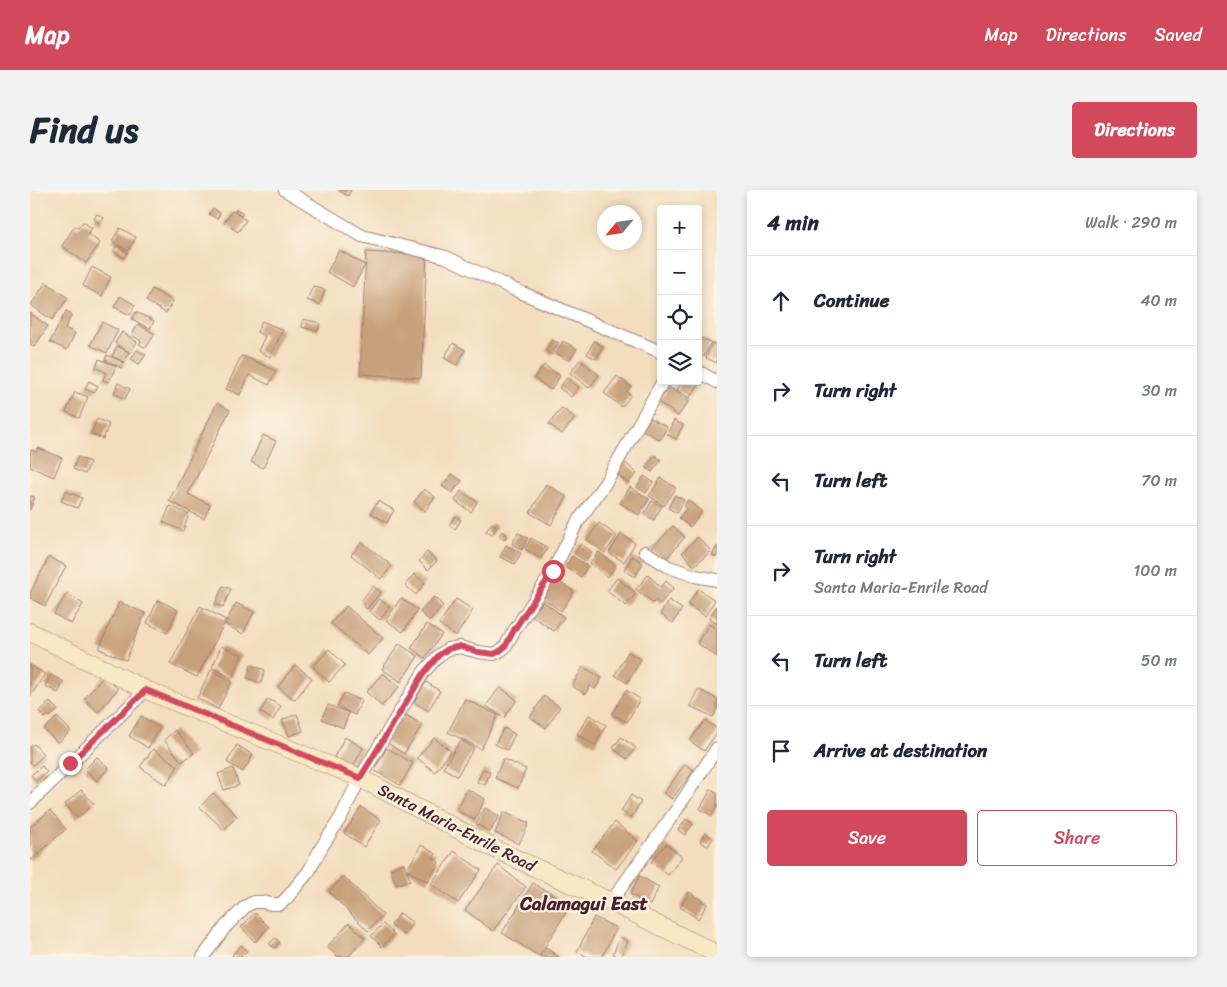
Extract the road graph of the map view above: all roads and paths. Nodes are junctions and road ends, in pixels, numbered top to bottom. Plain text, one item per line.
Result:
1 (285, 190) edge
2 (657, 350) edge
3 (702, 373) edge
4 (717, 382) edge
5 (661, 385) edge
6 (645, 552) dead end
7 (717, 580) edge
8 (30, 632) edge
9 (146, 690) junction
10 (717, 748) edge
11 (360, 778) junction
12 (30, 803) edge
13 (611, 902) junction
14 (717, 954) edge
15 (203, 957) edge

1 - 2 street
3 - 4 street
5 - 11 street
6 - 7 street
8 - 9 main road, Santa Maria-Enrile Road
9 - 11 main road, Santa Maria-Enrile Road
9 - 12 street
10 - 13 street
11 - 13 main road, Santa Maria-Enrile Road
11 - 15 street
13 - 14 main road, Santa Maria-Enrile Road

